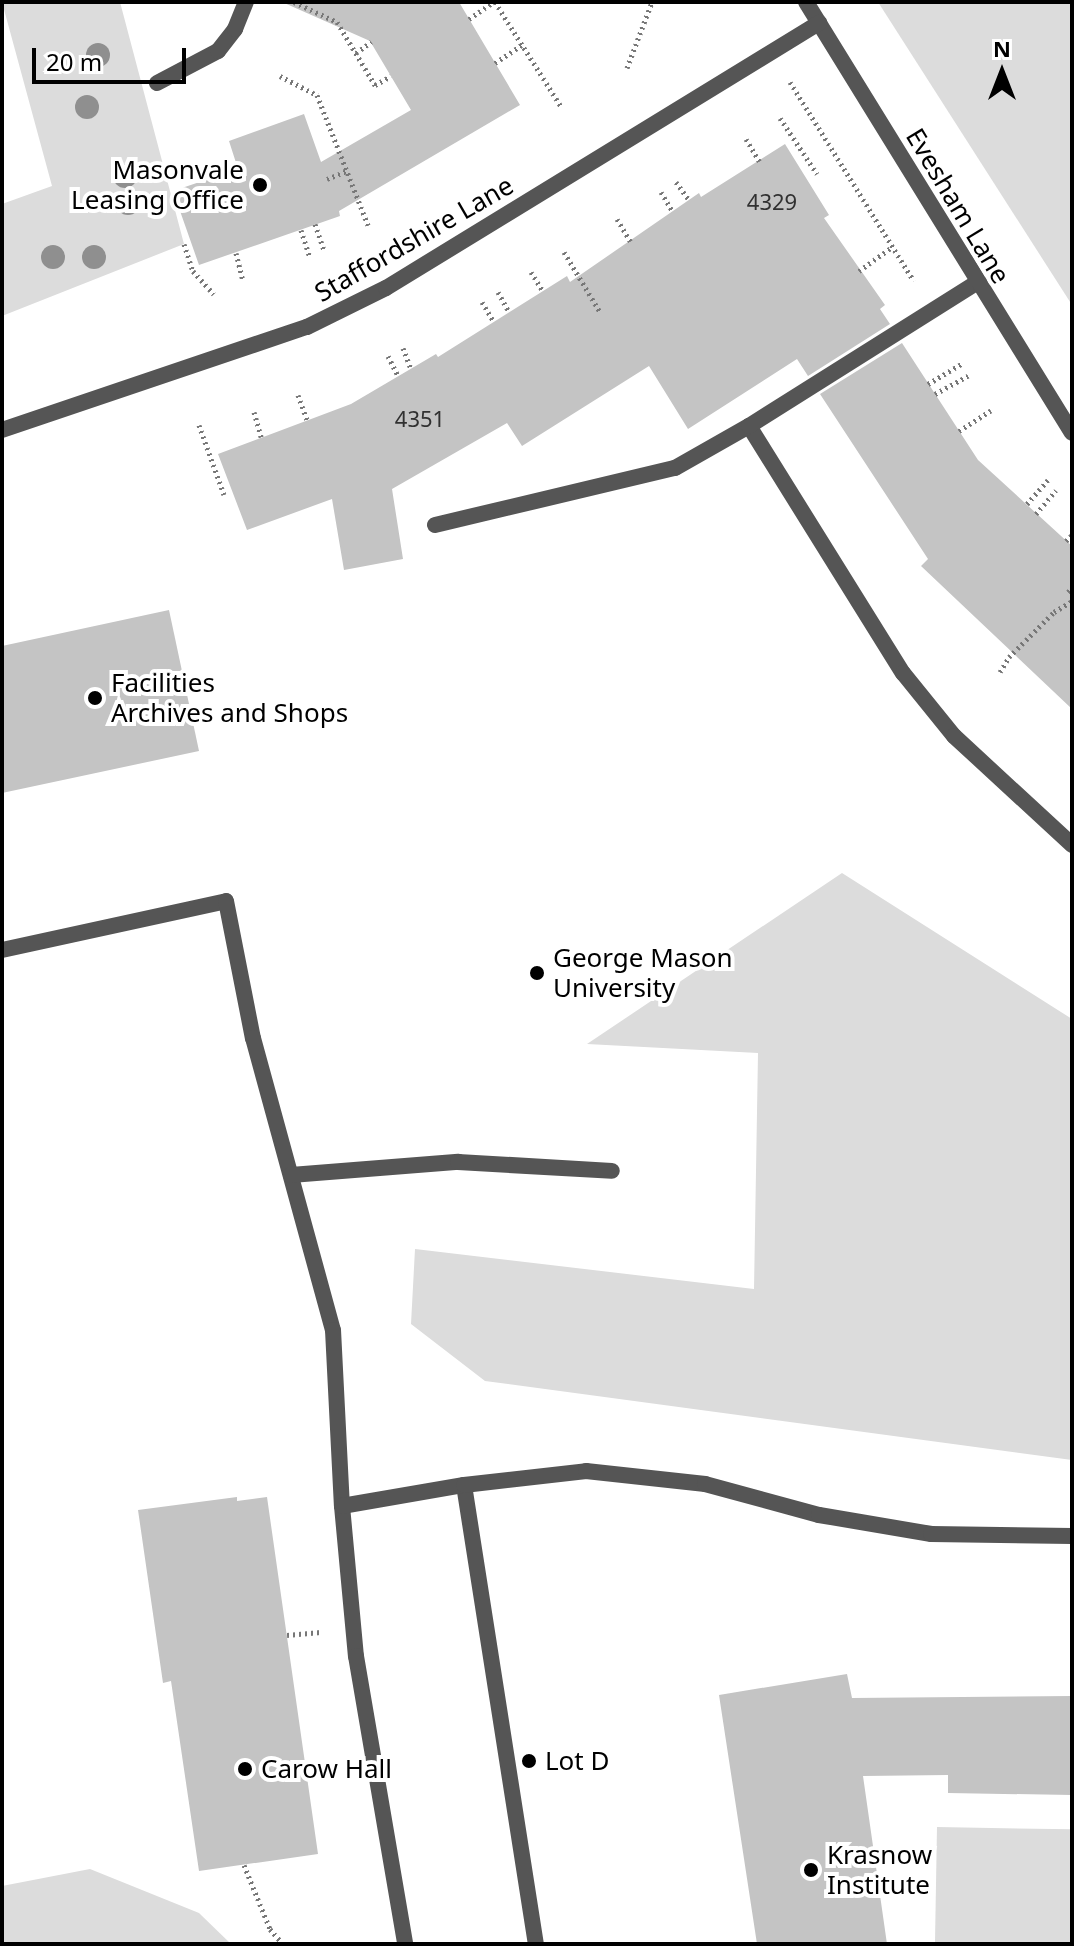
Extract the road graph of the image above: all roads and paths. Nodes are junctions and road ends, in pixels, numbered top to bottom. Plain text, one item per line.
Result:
1 (246, 2) edge
2 (294, 2) edge
3 (494, 2) edge
4 (652, 2) edge
5 (806, 2) edge
6 (469, 19) dead end
7 (819, 23) junction
8 (371, 42) dead end
9 (522, 45) junction
10 (356, 53) junction
11 (495, 63) dead end
12 (627, 68) dead end
13 (785, 75) dead end
14 (280, 76) dead end
15 (391, 76) dead end
16 (157, 83) dead end
17 (562, 108) dead end
18 (780, 118) dead end
19 (746, 139) dead end
20 (759, 161) dead end
21 (347, 171) junction
22 (817, 174) dead end
23 (327, 179) dead end
24 (676, 182) dead end
25 (661, 192) dead end
26 (689, 200) dead end
27 (673, 212) dead end
28 (617, 219) dead end
29 (315, 224) dead end
30 (368, 225) dead end
31 (301, 230) dead end
32 (630, 241) dead end
33 (184, 244) dead end
34 (892, 247) junction
35 (324, 250) dead end
36 (564, 252) dead end
37 (236, 253) dead end
38 (310, 257) dead end
39 (859, 271) dead end
40 (531, 272) dead end
41 (243, 281) dead end
42 (976, 283) junction
43 (919, 289) dead end
44 (543, 291) dead end
45 (498, 292) dead end
46 (214, 294) dead end
47 (482, 302) dead end
48 (509, 312) dead end
49 (600, 312) dead end
50 (494, 322) dead end
51 (403, 348) dead end
52 (388, 356) dead end
53 (961, 364) dead end
54 (411, 369) dead end
55 (398, 376) dead end
56 (968, 376) dead end
57 (928, 384) dead end
58 (935, 394) dead end
59 (298, 395) dead end
60 (991, 410) dead end
61 (254, 412) dead end
62 (307, 420) dead end
63 (199, 425) dead end
64 (749, 426) junction
65 (2, 430) edge
66 (959, 431) dead end
67 (1072, 433) edge
68 (261, 437) dead end
69 (1048, 480) dead end
70 (1056, 490) dead end
71 (224, 495) dead end
72 (1027, 504) dead end
73 (1036, 514) dead end
74 (435, 525) dead end
75 (1072, 535) edge
76 (1066, 541) dead end
77 (1072, 601) edge
78 (1000, 672) dead end
79 (1072, 845) edge
80 (2, 950) edge
81 (612, 1171) dead end
82 (291, 1175) junction
83 (464, 1485) junction
84 (342, 1506) junction
85 (1072, 1536) edge
86 (244, 1865) dead end
87 (283, 1944) edge
88 (405, 1944) edge
89 (536, 1944) edge

1 - 16 street
2 - 10 path
3 - 6 path
3 - 9 path
4 - 12 path
5 - 7 street, Evesham Lane
7 - 42 street, Evesham Lane
7 - 65 street, Staffordshire Lane
8 - 10 path
9 - 11 path
9 - 17 path
10 - 15 path
13 - 34 path
14 - 21 path
18 - 22 path
19 - 20 path
21 - 23 path
21 - 30 path
24 - 26 path
25 - 27 path
28 - 32 path
29 - 35 path
31 - 38 path
33 - 46 path
34 - 39 path
34 - 43 path
36 - 49 path
37 - 41 path
40 - 44 path
42 - 64 street
42 - 67 street, Evesham Lane
45 - 48 path
47 - 50 path
51 - 54 path
52 - 55 path
53 - 57 path
56 - 58 path
59 - 62 path
60 - 66 path
61 - 68 path
63 - 71 path
64 - 74 street
64 - 79 street
69 - 72 path
70 - 73 path
75 - 76 path
77 - 78 path
80 - 82 street
81 - 82 street
82 - 84 street
83 - 84 street
83 - 85 street
83 - 89 street
84 - 88 street
86 - 87 path

